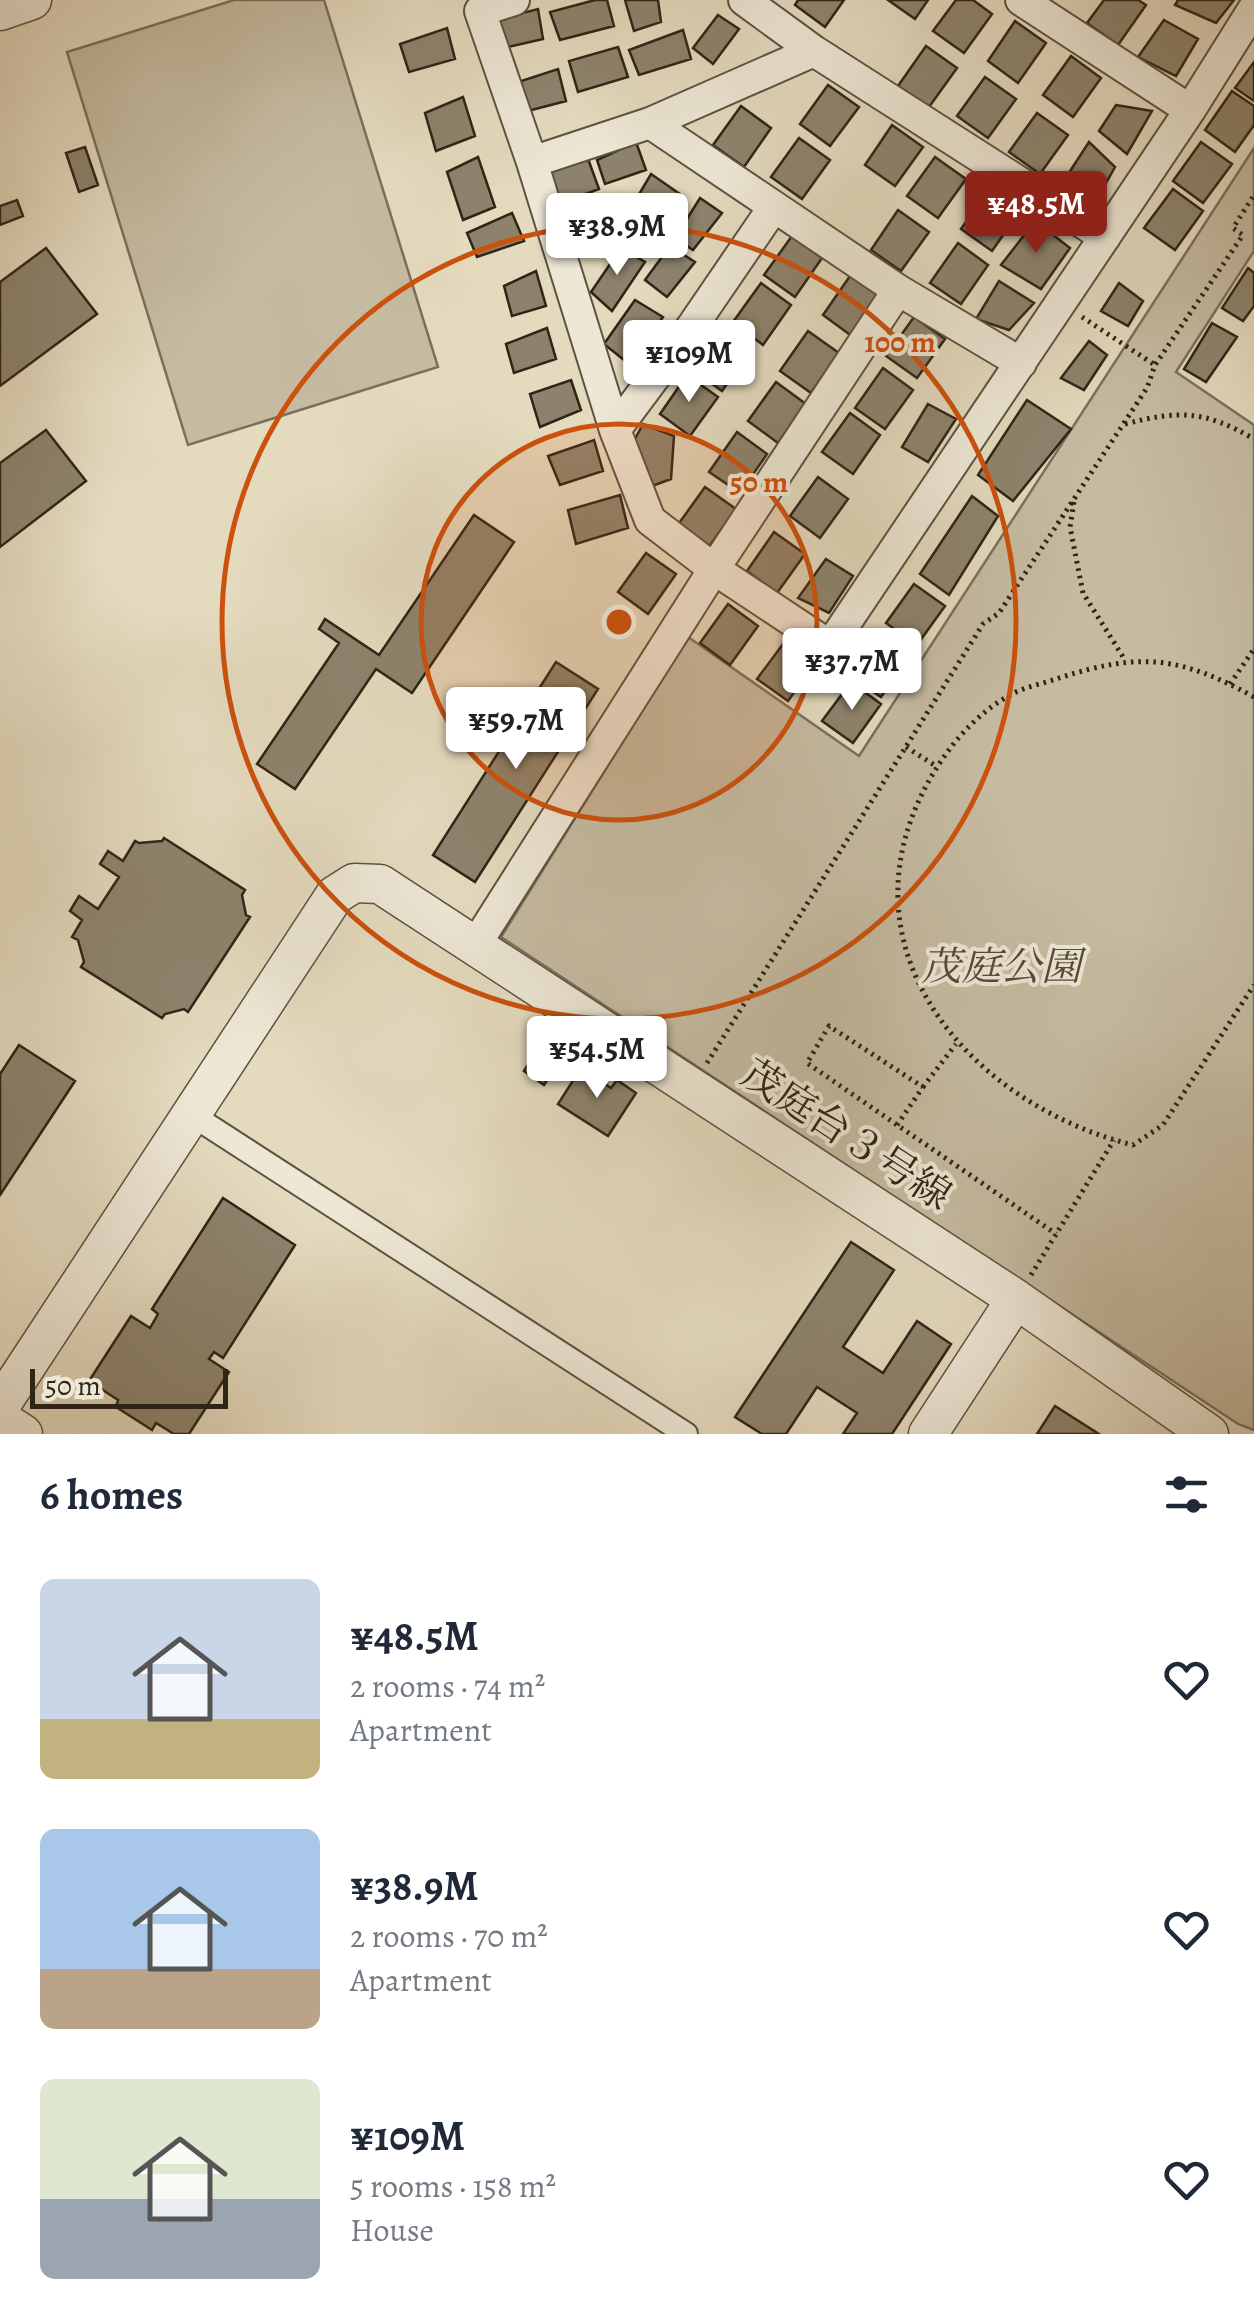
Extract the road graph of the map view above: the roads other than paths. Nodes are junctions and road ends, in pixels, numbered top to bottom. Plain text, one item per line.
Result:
1 (32, 0) edge
2 (514, 0) edge
3 (744, 0) edge
4 (1021, 0) edge
5 (1254, 8) edge
6 (0, 11) edge
7 (814, 51) junction
8 (1190, 110) junction
9 (650, 123) junction
10 (532, 162) junction
11 (773, 208) junction
12 (1105, 237) junction
13 (898, 290) junction
14 (1021, 363) junction
15 (615, 430) junction
16 (714, 569) junction
17 (476, 944) junction
18 (192, 1115) junction
19 (1016, 1299) junction
20 (0, 1406) edge
21 (0, 1419) edge
22 (23, 1434) edge
23 (686, 1434) edge
24 (928, 1434) edge
25 (1210, 1434) edge

1 - 6 street
2 - 10 street
3 - 7 street
4 - 8 street
5 - 8 street
7 - 9 street
7 - 12 street
8 - 12 street
9 - 10 street
9 - 11 street
10 - 15 street
11 - 13 street
11 - 15 street
12 - 14 street
13 - 14 street
13 - 16 street
14 - 16 street
15 - 16 street
16 - 17 street
17 - 18 street, 茂庭台３号線
17 - 19 street, 茂庭台３号線
18 - 20 street, 茂庭台３号線
18 - 23 street
19 - 24 street
19 - 25 street, 茂庭台３号線
21 - 22 street

